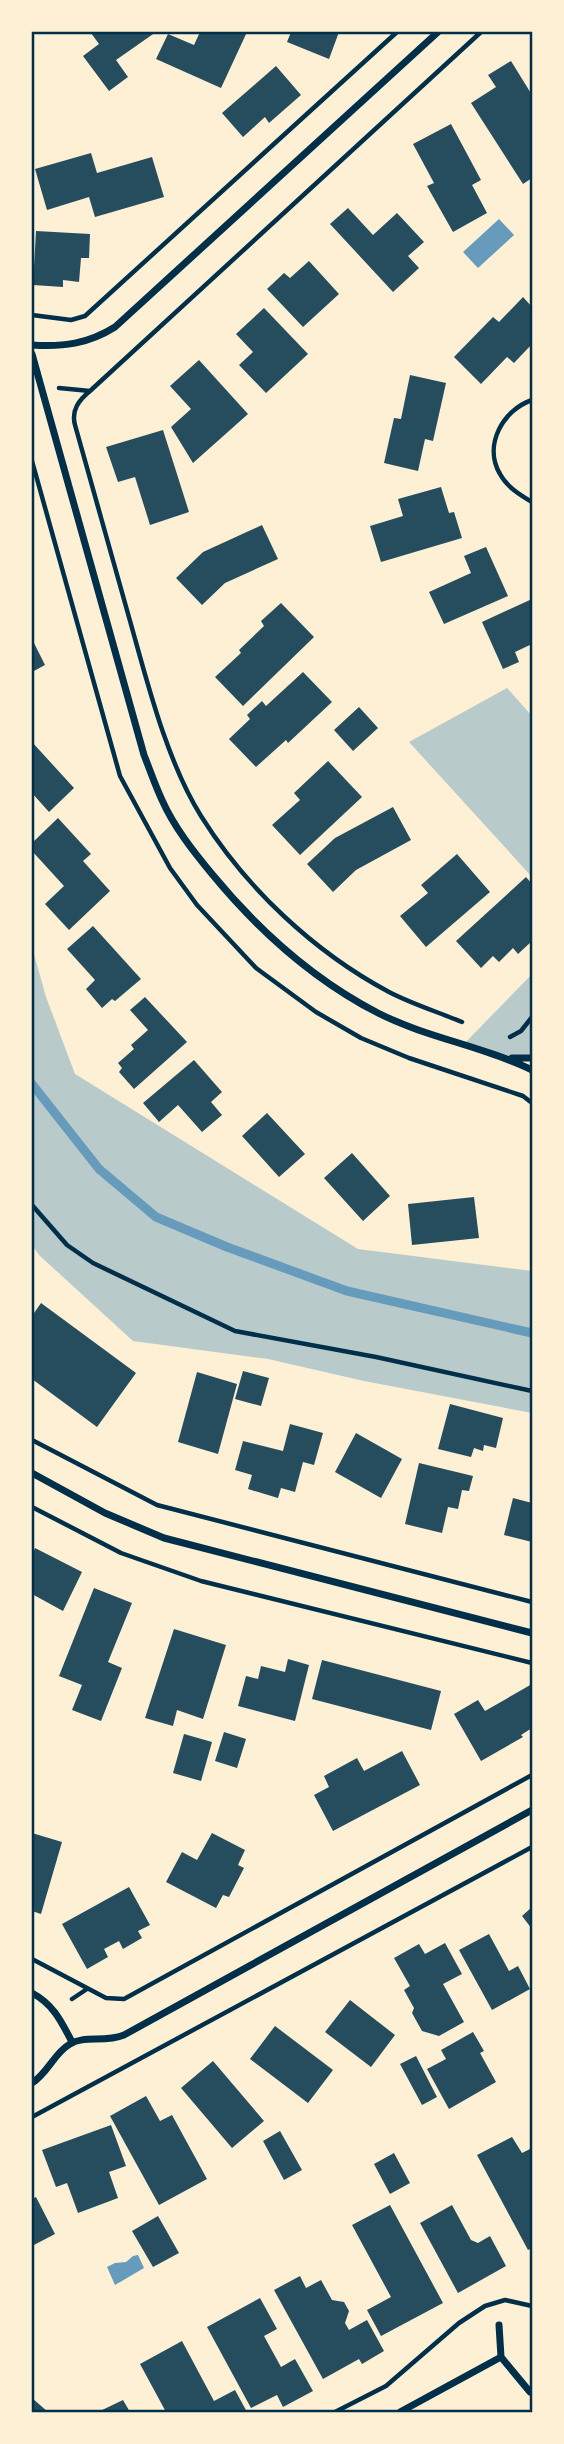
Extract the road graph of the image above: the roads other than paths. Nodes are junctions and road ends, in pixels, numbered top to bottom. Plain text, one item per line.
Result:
1 (438, 32) edge
2 (32, 345) edge
3 (32, 354) edge
4 (508, 1058) junction
5 (533, 1058) edge
6 (533, 1070) edge
7 (32, 1473) edge
8 (533, 1633) edge
9 (533, 1810) edge
10 (32, 1993) edge
11 (72, 2042) junction
12 (32, 2083) edge
13 (499, 2325) dead end
14 (501, 2357) junction
15 (530, 2392) dead end
16 (400, 2413) edge

1 - 2 street
3 - 4 street
4 - 5 street
4 - 6 street
7 - 8 street
9 - 11 street
10 - 11 street
11 - 12 street
13 - 14 street
14 - 15 street
14 - 16 street

